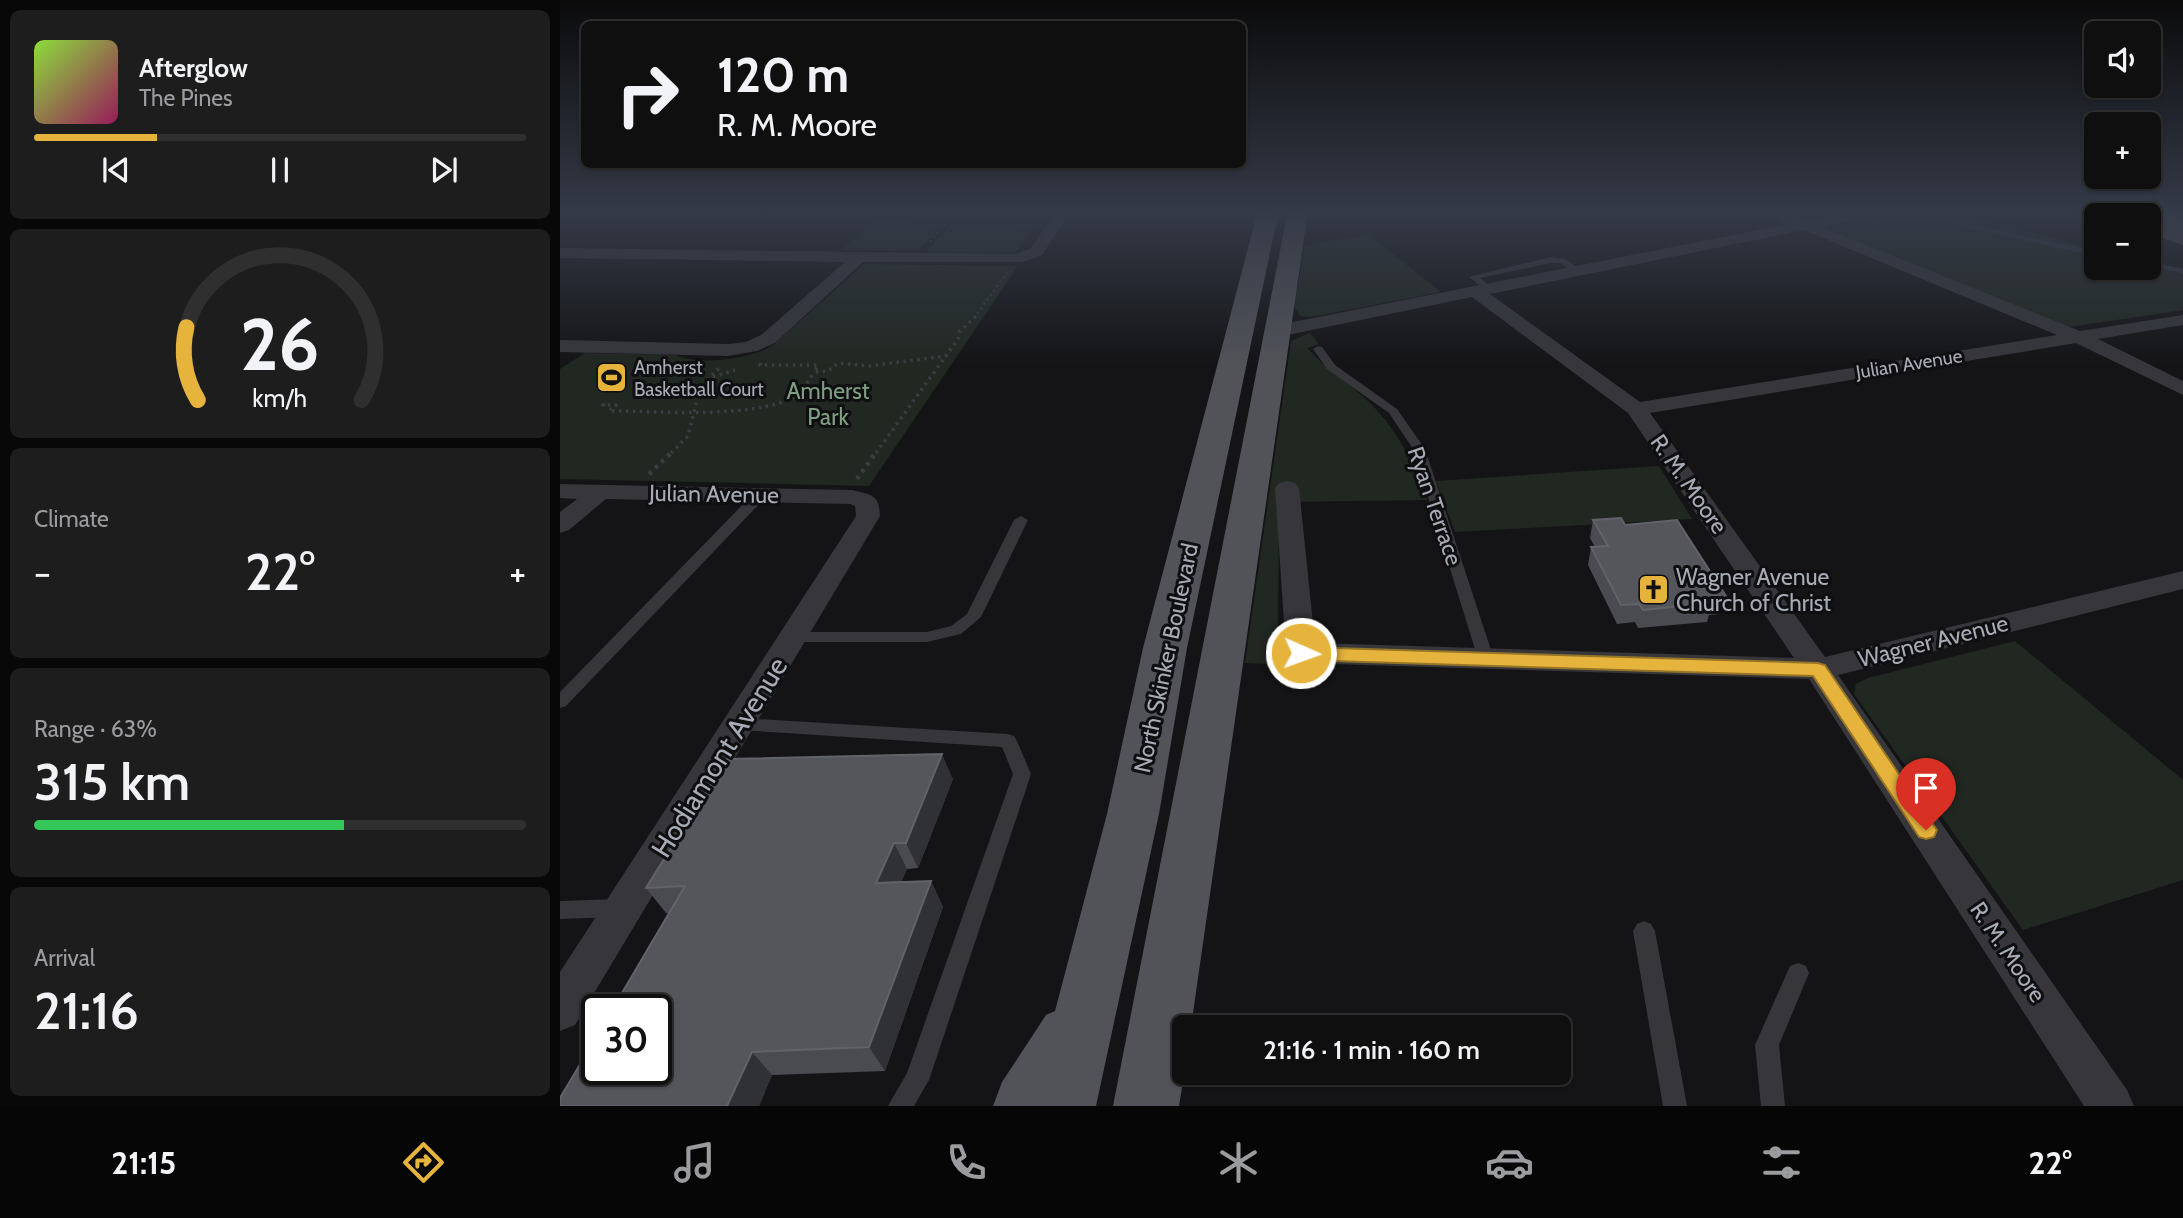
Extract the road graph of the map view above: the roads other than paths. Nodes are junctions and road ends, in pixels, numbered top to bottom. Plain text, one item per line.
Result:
1 (854, 262) edge
2 (1257, 262) edge
3 (1289, 262) edge
4 (1626, 262) edge
5 (1893, 262) edge
6 (1483, 290) junction
7 (2183, 320) edge
8 (1278, 331) junction
9 (2078, 337) junction
10 (560, 346) edge
11 (1318, 349) dead end
12 (2183, 389) edge
13 (1636, 409) junction
14 (1287, 488) dead end
15 (560, 491) edge
16 (600, 492) junction
17 (860, 493) joint
18 (760, 495) junction
19 (1021, 520) dead end
20 (560, 525) edge
21 (2183, 580) edge
22 (793, 638) junction
23 (1486, 659) junction
24 (1818, 669) junction
25 (560, 702) edge
26 (740, 723) junction
27 (625, 908) junction
28 (560, 910) edge
29 (1644, 931) dead end
30 (572, 973) edge
31 (1798, 973) dead end
32 (1089, 1003) junction
33 (560, 1010) edge
34 (900, 1106) edge
35 (1026, 1106) edge
36 (1063, 1106) edge
37 (1146, 1106) edge
38 (1675, 1106) edge
39 (1773, 1106) edge
40 (2111, 1106) edge

1 - 10 street
2 - 32 main road, North Skinker Boulevard
3 - 8 main road
4 - 6 street
5 - 9 street
6 - 8 street
6 - 13 street, R. M. Moore
7 - 9 street, Julian Avenue
8 - 37 main road
9 - 12 street
9 - 13 street, Julian Avenue
11 - 23 lane, Ryan Terrace
13 - 24 street, R. M. Moore
14 - 23 street, Wagner Avenue
15 - 16 street, Julian Avenue
16 - 18 street, Julian Avenue
16 - 20 street
17 - 18 street, Julian Avenue
17 - 22 street, Hodiamont Avenue
18 - 25 lane
19 - 22 lane
21 - 24 street, Wagner Avenue
22 - 26 street, Hodiamont Avenue
23 - 24 street, Wagner Avenue
24 - 40 street, R. M. Moore
26 - 27 street, Hodiamont Avenue
26 - 34 lane
27 - 28 lane
27 - 30 street, Hodiamont Avenue
29 - 38 lane
30 - 33 street, Hodiamont Avenue
31 - 39 lane
32 - 35 main road
32 - 36 main road, North Skinker Boulevard

